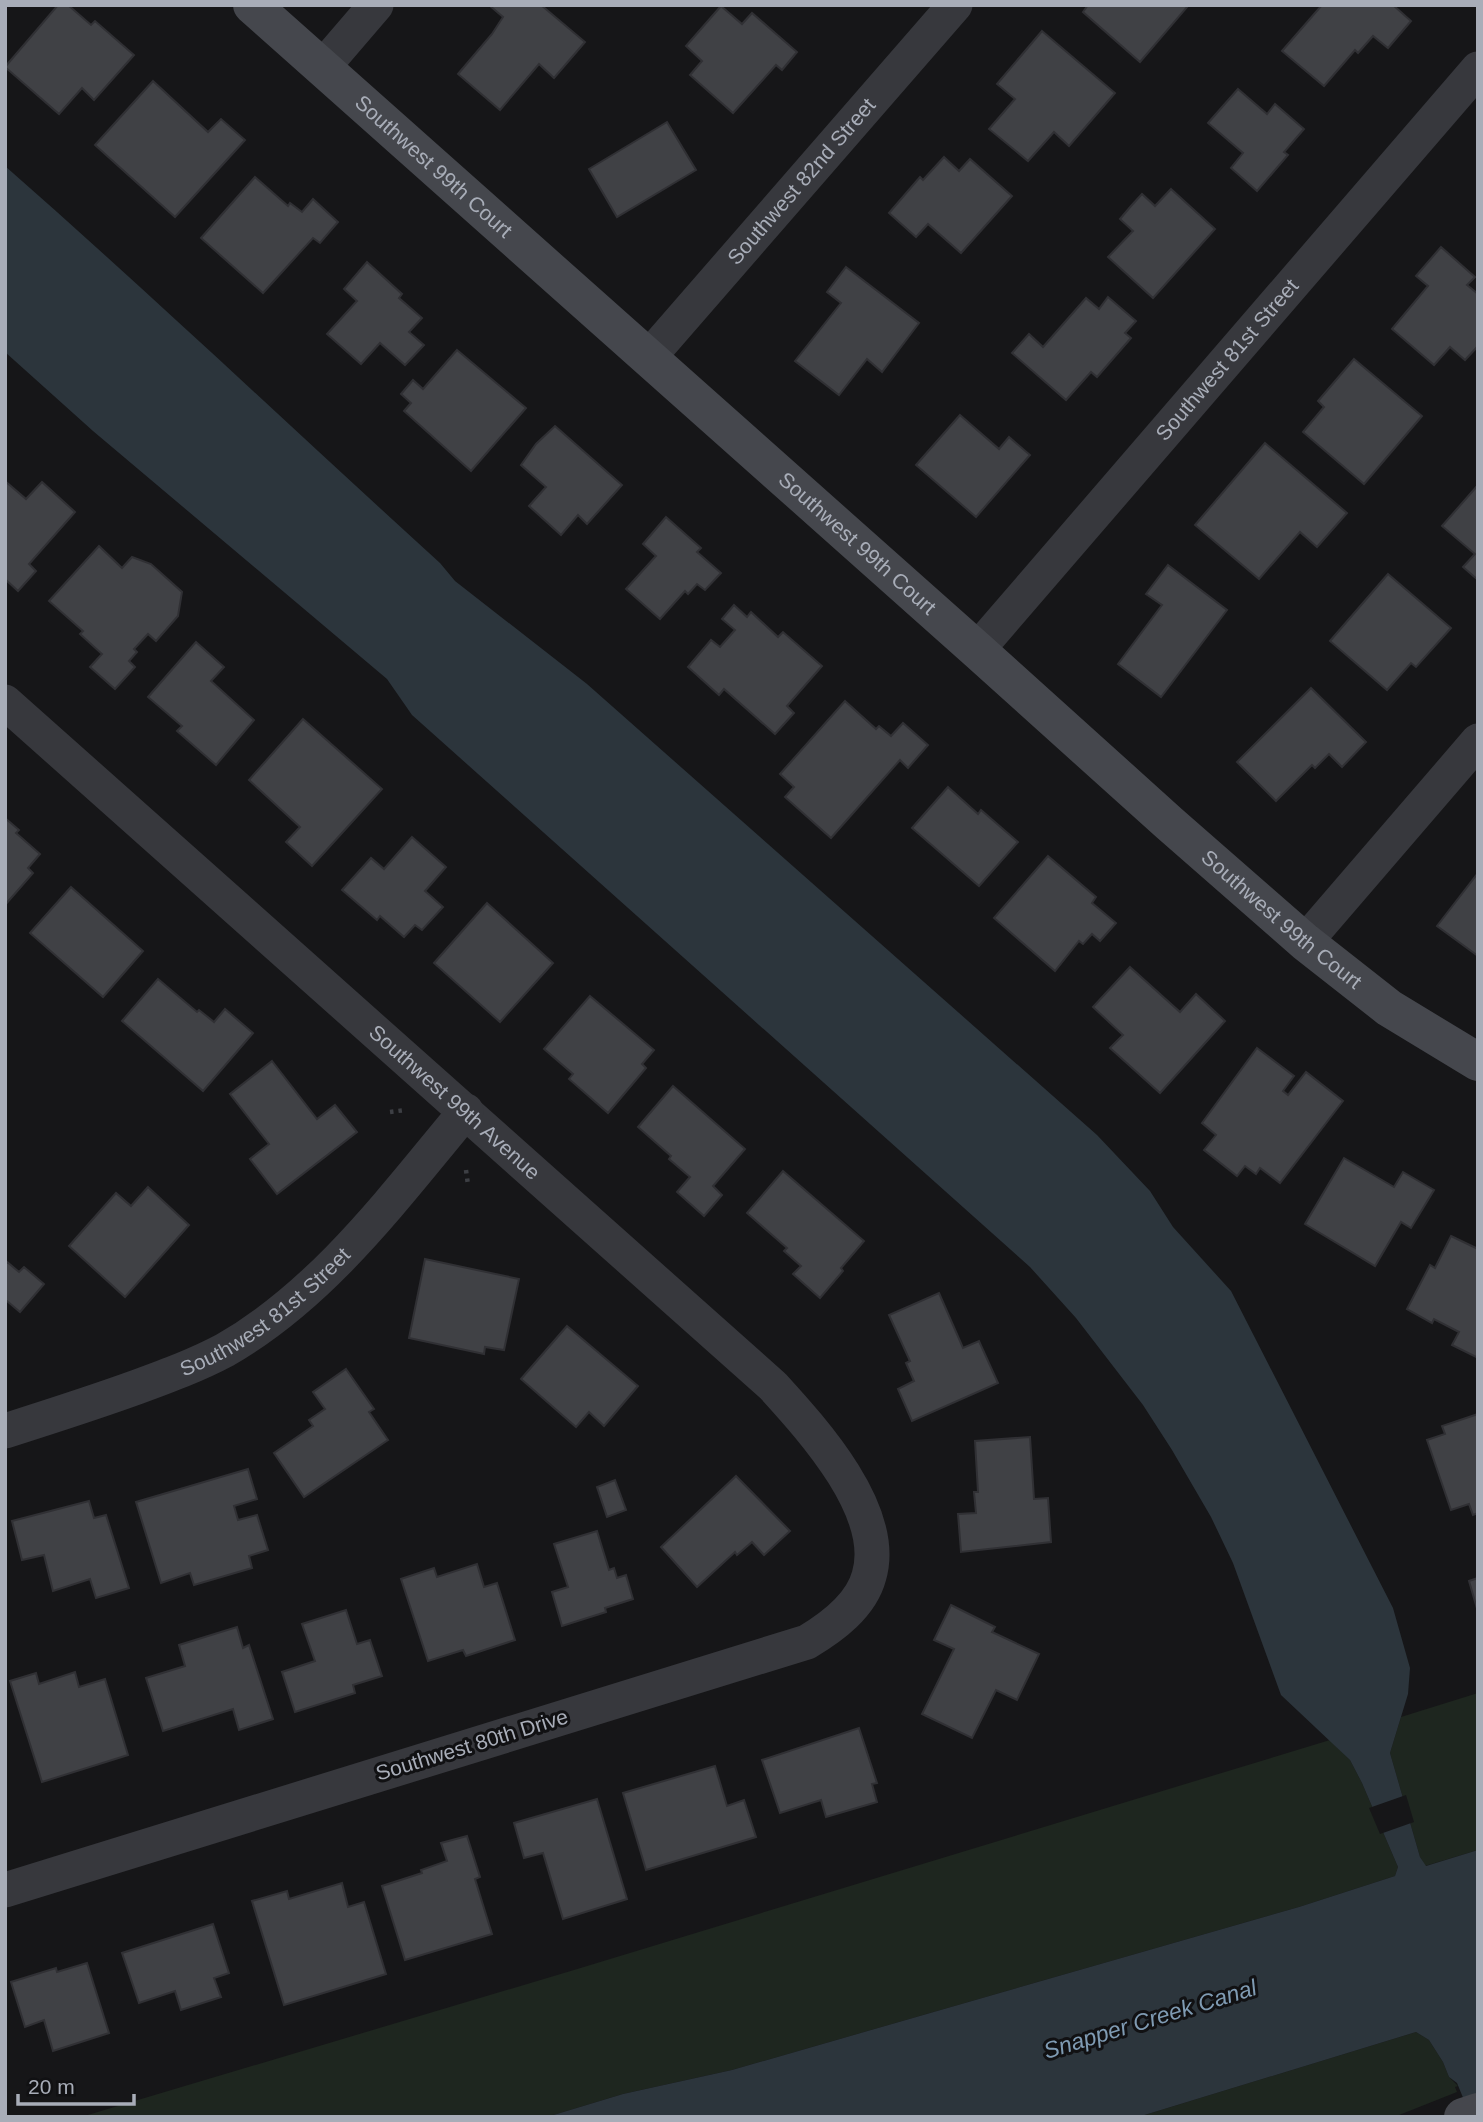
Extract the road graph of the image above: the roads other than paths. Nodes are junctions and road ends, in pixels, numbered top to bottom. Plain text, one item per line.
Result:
1 (252, 5) edge
2 (376, 5) edge
3 (955, 5) edge
4 (322, 68) junction
5 (1478, 69) edge
6 (648, 358) junction
7 (977, 650) junction
8 (5, 702) edge
9 (1478, 741) edge
10 (1305, 942) junction
11 (1478, 1062) edge
12 (466, 1111) junction
13 (5, 1430) edge
14 (871, 1532) joint
15 (5, 1890) edge

1 - 4 street, Southwest 99th Court
2 - 4 street
3 - 6 street, Southwest 82nd Street
4 - 6 street, Southwest 99th Court
5 - 7 street, Southwest 81st Street
6 - 7 street, Southwest 99th Court
7 - 10 street, Southwest 99th Court
8 - 12 street, Southwest 99th Avenue
9 - 10 street
10 - 11 street, Southwest 99th Court
12 - 13 street, Southwest 81st Street
12 - 14 street, Southwest 99th Avenue
14 - 15 street, Southwest 80th Drive

